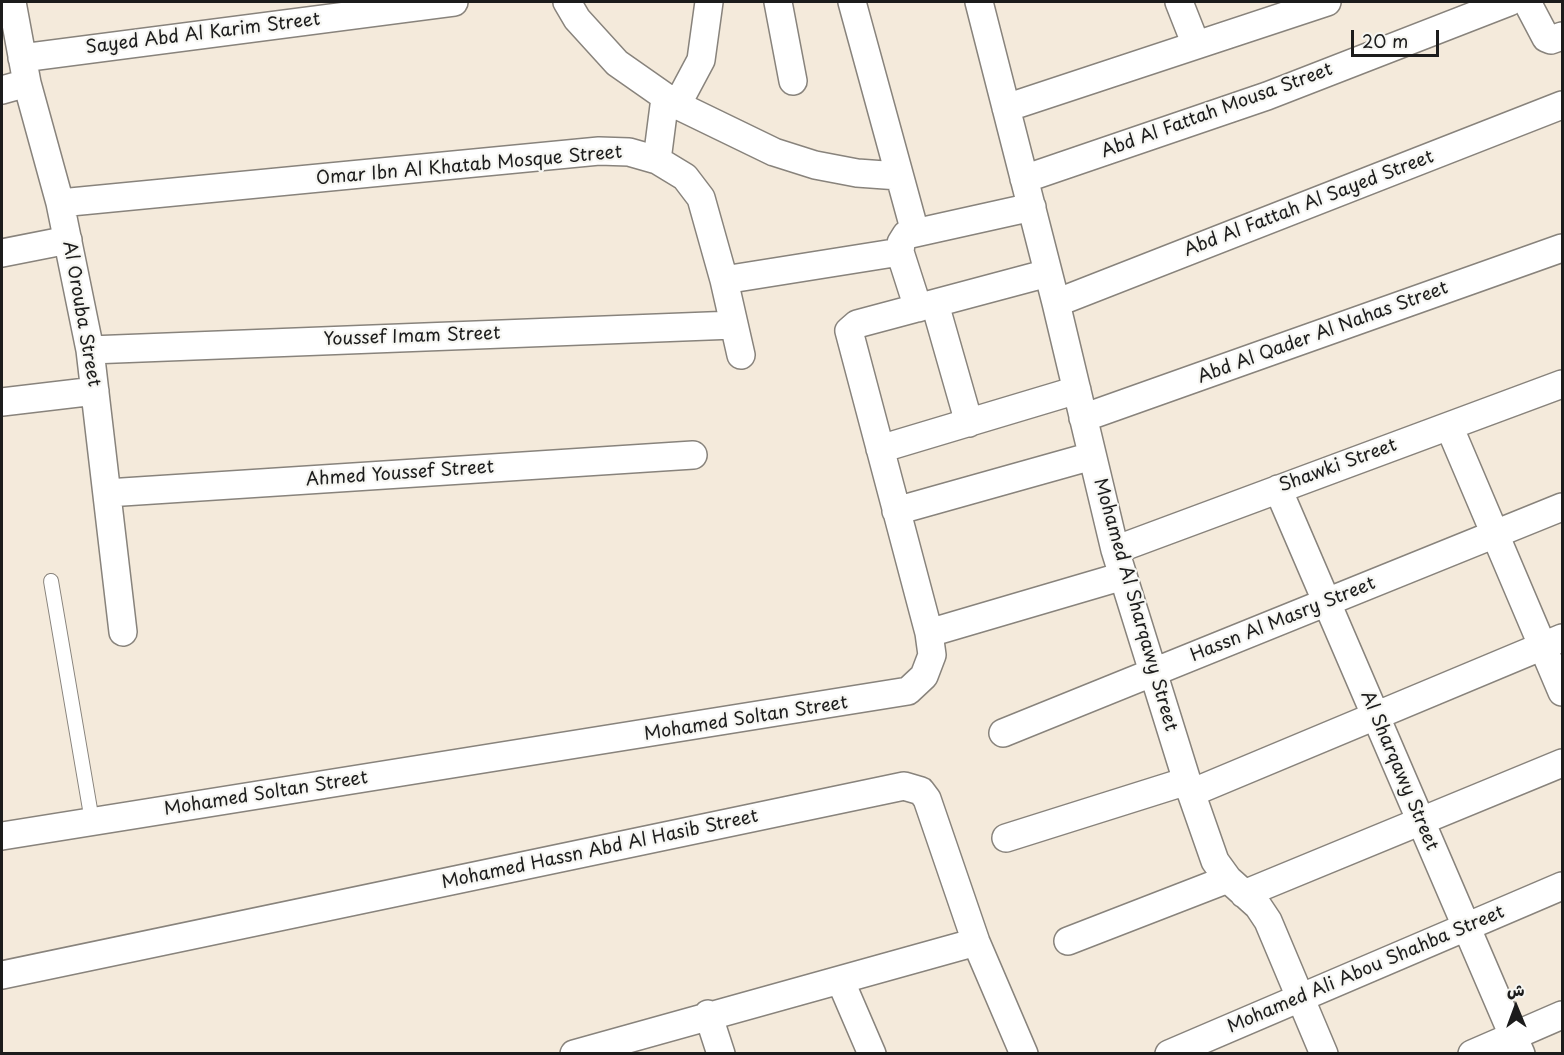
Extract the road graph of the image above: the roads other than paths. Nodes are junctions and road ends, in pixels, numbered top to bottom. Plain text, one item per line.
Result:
1 (12, 2) edge
2 (454, 2) edge
3 (567, 2) edge
4 (710, 2) edge
5 (778, 2) edge
6 (852, 2) edge
7 (1179, 2) edge
8 (1328, 2) edge
9 (1509, 2) edge
10 (1527, 2) edge
11 (984, 3) edge
12 (1563, 36) edge
13 (1196, 45) junction
14 (25, 71) junction
15 (793, 81) dead end
16 (2, 90) edge
17 (671, 101) junction
18 (1563, 105) edge
19 (1006, 108) junction
20 (657, 160) junction
21 (899, 176) junction
22 (1024, 179) junction
23 (60, 202) junction
24 (1032, 207) junction
25 (68, 240) junction
26 (908, 242) junction
27 (1563, 248) edge
28 (2, 253) edge
29 (1048, 273) junction
30 (724, 280) junction
31 (1056, 303) junction
32 (926, 306) junction
33 (734, 325) junction
34 (90, 350) junction
35 (741, 356) dead end
36 (1563, 384) edge
37 (1077, 390) junction
38 (95, 391) junction
39 (2, 402) edge
40 (1083, 418) junction
41 (969, 423) junction
42 (1449, 426) junction
43 (880, 449) junction
44 (693, 455) dead end
45 (1092, 456) junction
46 (1278, 489) junction
47 (107, 493) junction
48 (1563, 507) edge
49 (896, 511) junction
50 (1495, 535) junction
51 (1115, 550) junction
52 (1123, 576) junction
53 (51, 581) dead end
54 (1327, 602) junction
55 (123, 632) dead end
56 (929, 633) junction
57 (1553, 642) edge
58 (1153, 672) junction
59 (1563, 692) edge
60 (1375, 716) junction
61 (1003, 733) dead end
62 (1563, 763) edge
63 (1189, 787) junction
64 (92, 821) junction
65 (1420, 821) junction
66 (2, 836) edge
67 (1006, 838) dead end
68 (1236, 886) junction
69 (1563, 886) edge
70 (1466, 927) junction
71 (1068, 941) dead end
72 (976, 942) junction
73 (2, 975) edge
74 (841, 981) junction
75 (1300, 998) junction
76 (708, 1014) junction
77 (1563, 1015) edge
78 (1517, 1045) edge
79 (574, 1053) edge
80 (721, 1053) edge
81 (872, 1053) edge
82 (1024, 1053) edge
83 (1169, 1053) edge
84 (1324, 1053) edge
85 (1472, 1053) edge

1 - 14 street, Al Orouba Street
2 - 14 street, Sayed Abd Al Karim Street
3 - 17 street
4 - 17 street
5 - 15 street
6 - 21 street
7 - 13 street
8 - 13 street
9 - 22 street, Abd Al Fattah Mousa Street
10 - 12 street
11 - 19 street, Mohamed Al Sharqawy Street
13 - 19 street
14 - 16 street, Sayed Abd Al Karim Street
14 - 23 street, Al Orouba Street
17 - 20 street
17 - 21 street
18 - 31 street, Abd Al Fattah Al Sayed Street
19 - 22 street, Mohamed Al Sharqawy Street
20 - 23 street, Omar Ibn Al Khatab Mosque Street
20 - 30 street, Omar Ibn Al Khatab Mosque Street
21 - 26 street
22 - 24 street, Mohamed Al Sharqawy Street
23 - 25 street, Al Orouba Street
24 - 26 street
24 - 29 street, Mohamed Al Sharqawy Street
25 - 28 street
25 - 34 street, Al Orouba Street
26 - 30 street
26 - 32 street
27 - 40 street, Abd Al Qader Al Nahas Street
29 - 31 street, Mohamed Al Sharqawy Street
29 - 32 street, Mohamed Soltan Street
30 - 33 street, Omar Ibn Al Khatab Mosque Street
31 - 37 street, Mohamed Al Sharqawy Street
32 - 41 street
32 - 43 street, Mohamed Soltan Street
33 - 34 street, Youssef Imam Street
33 - 35 street, Omar Ibn Al Khatab Mosque Street
34 - 38 street, Al Orouba Street
36 - 42 street, Shawki Street
37 - 40 street, Mohamed Al Sharqawy Street
37 - 41 street
38 - 39 street
38 - 47 street, Al Orouba Street
40 - 45 street, Mohamed Al Sharqawy Street
41 - 43 street
42 - 46 street, Shawki Street
42 - 50 street
43 - 49 street, Mohamed Soltan Street
44 - 47 street, Ahmed Youssef Street
45 - 49 street
45 - 51 street, Mohamed Al Sharqawy Street
46 - 51 street, Shawki Street
46 - 54 street, Al Sharqawy Street
47 - 55 street, Al Orouba Street
48 - 50 street, Hassn Al Masry Street
49 - 56 street, Mohamed Soltan Street
50 - 54 street, Hassn Al Masry Street
50 - 57 street
51 - 52 street, Mohamed Al Sharqawy Street
52 - 56 street
52 - 58 street, Mohamed Al Sharqawy Street
53 - 64 lane
54 - 58 street, Hassn Al Masry Street
54 - 60 street, Al Sharqawy Street
56 - 64 street, Mohamed Soltan Street
57 - 59 street
57 - 60 street
58 - 61 street, Hassn Al Masry Street
58 - 63 street, Mohamed Al Sharqawy Street
60 - 63 street
60 - 65 street, Al Sharqawy Street
62 - 65 street
63 - 67 street
63 - 68 street, Mohamed Al Sharqawy Street
64 - 66 street, Mohamed Soltan Street
65 - 68 street
65 - 70 street, Al Sharqawy Street
68 - 71 street
68 - 75 street, Mohamed Al Sharqawy Street
69 - 70 street, Mohamed Ali Abou Shahba Street
70 - 75 street, Mohamed Ali Abou Shahba Street
70 - 78 street, Al Sharqawy Street
72 - 73 street, Mohamed Hassn Abd Al Hasib Street
72 - 74 street
72 - 82 street, Mohamed Hassn Abd Al Hasib Street
74 - 76 street
74 - 81 street
75 - 83 street, Mohamed Ali Abou Shahba Street
75 - 84 street, Mohamed Al Sharqawy Street
76 - 79 street
76 - 80 street
77 - 78 street
78 - 85 street

